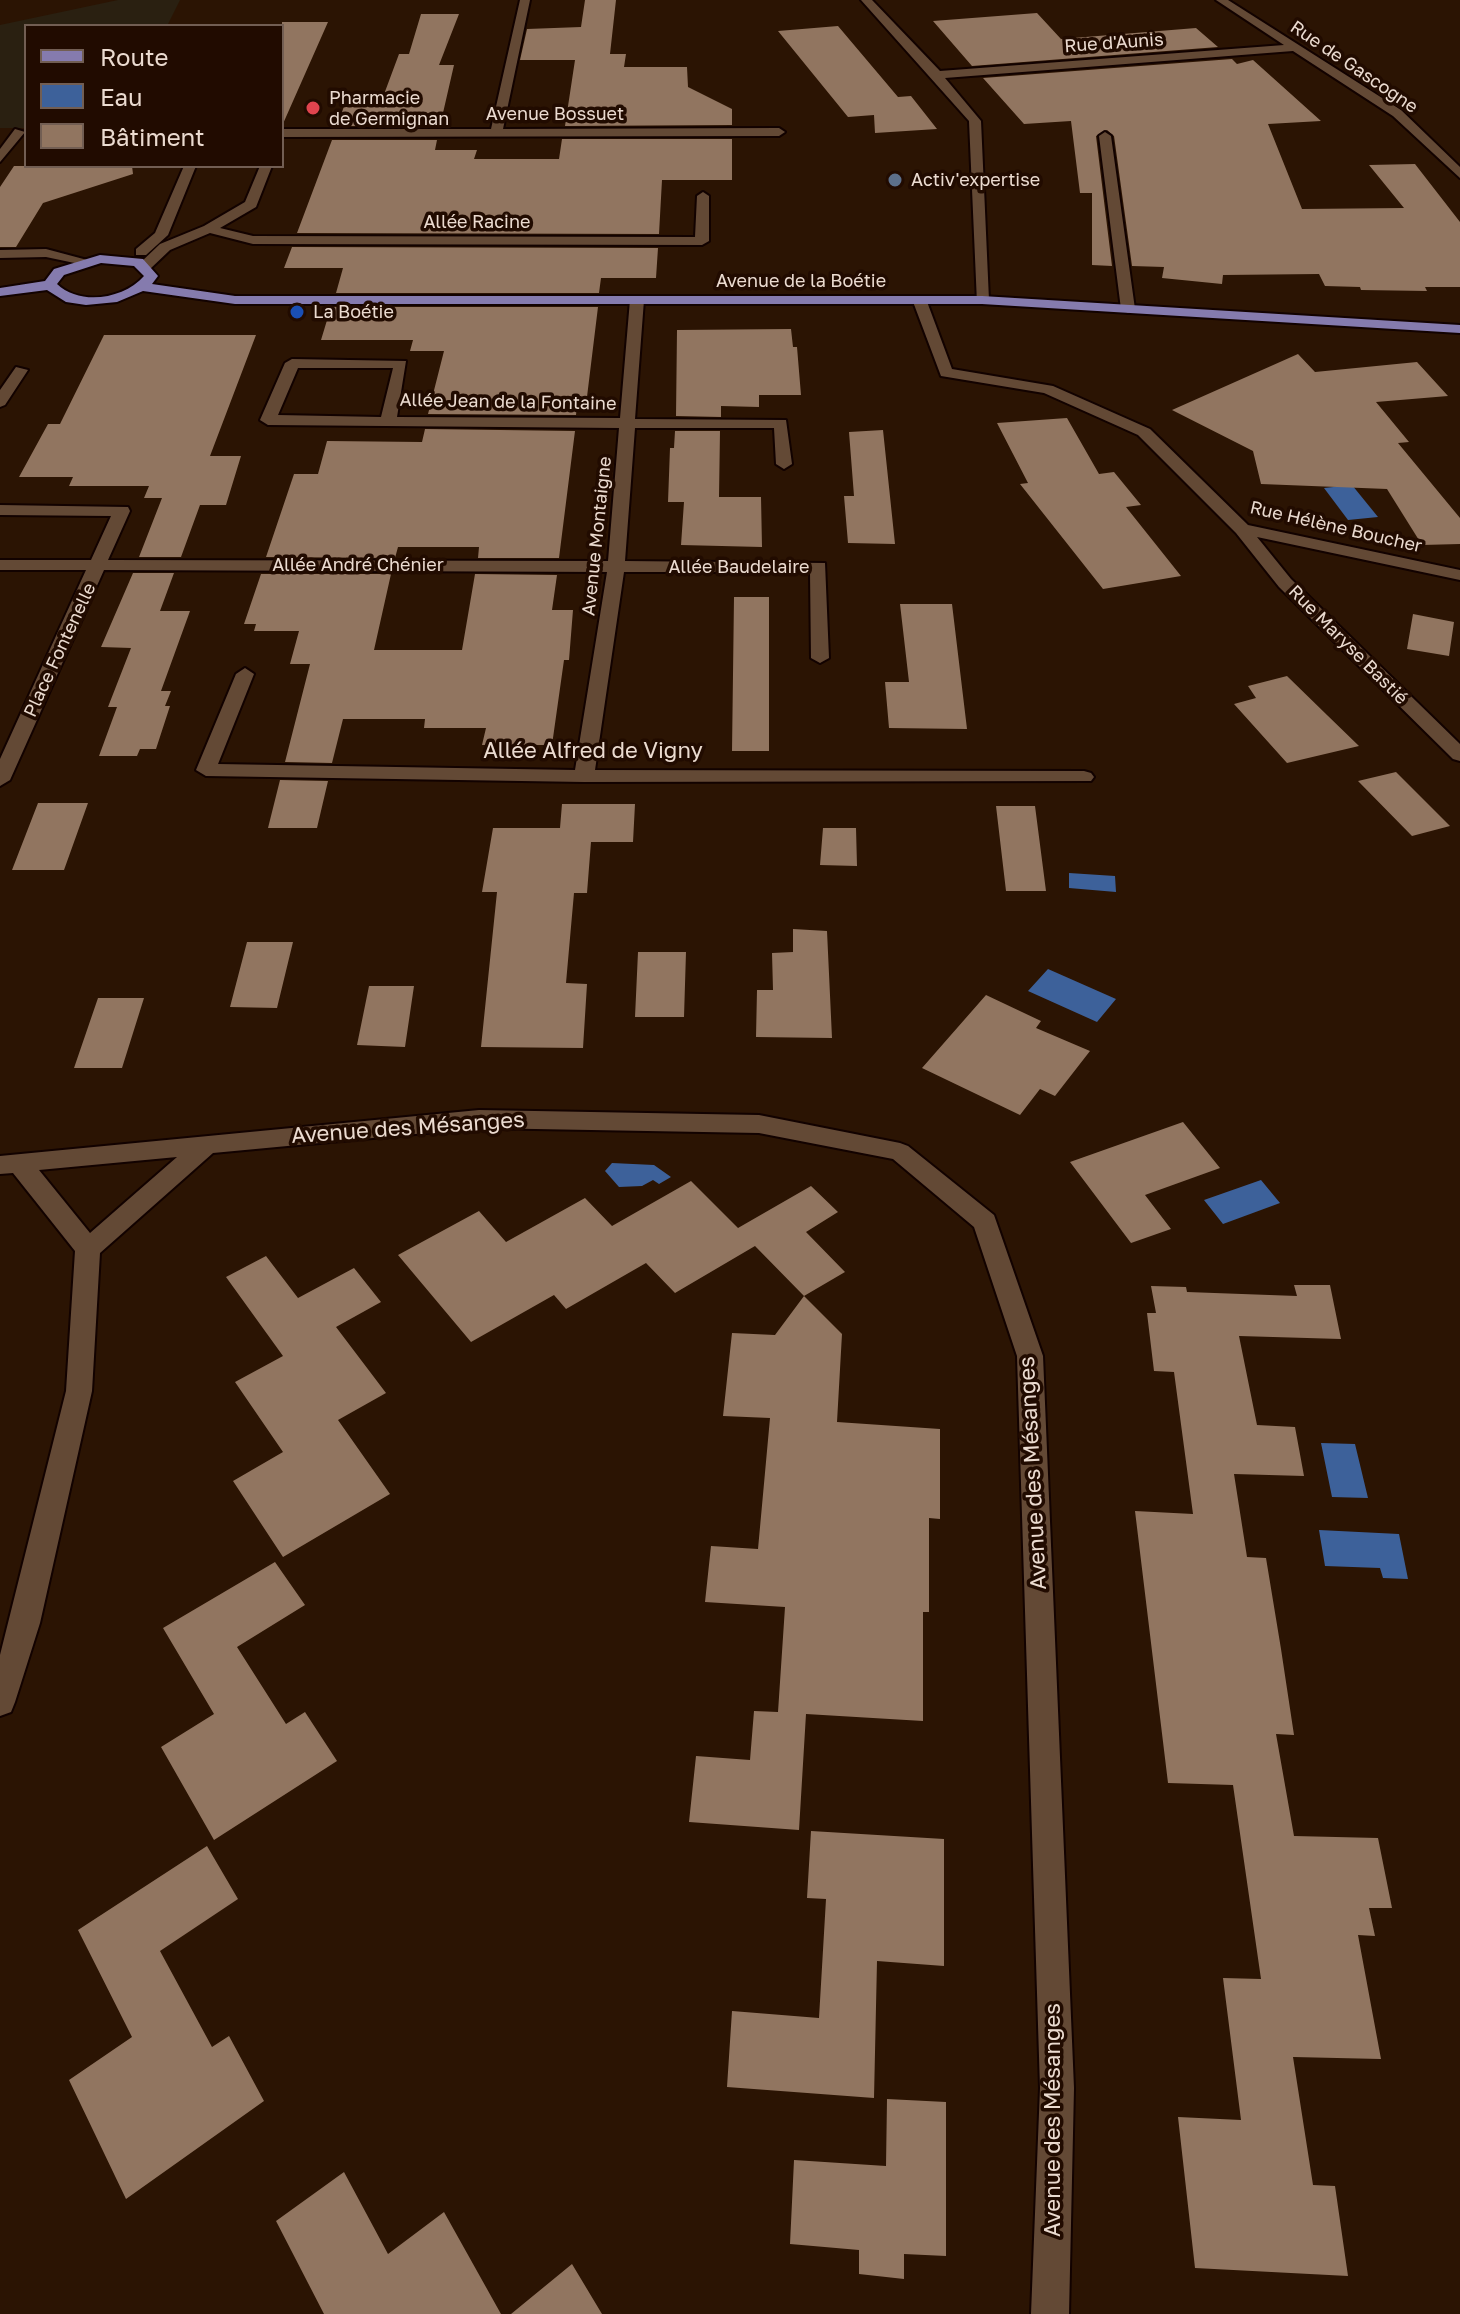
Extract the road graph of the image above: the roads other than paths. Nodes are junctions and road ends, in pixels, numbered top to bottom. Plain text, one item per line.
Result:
1 (525, 0) edge
2 (866, 0) edge
3 (1221, 0) edge
4 (1294, 48) junction
5 (937, 75) junction
6 (0, 132) edge
7 (22, 132) edge
8 (496, 132) junction
9 (779, 132) dead end
10 (284, 133) edge
11 (1105, 136) dead end
12 (0, 158) edge
13 (189, 168) edge
14 (265, 168) edge
15 (1460, 174) edge
16 (703, 196) dead end
17 (209, 229) junction
18 (0, 254) edge
19 (130, 260) junction
20 (84, 261) junction
21 (145, 266) junction
22 (50, 285) junction
23 (142, 287) junction
24 (0, 292) edge
25 (919, 299) junction
26 (637, 300) junction
27 (982, 300) junction
28 (1128, 309) junction
29 (1460, 329) edge
30 (21, 370) dead end
31 (0, 402) edge
32 (388, 421) junction
33 (629, 424) junction
34 (784, 464) dead end
35 (1, 512) edge
36 (1242, 529) junction
37 (99, 564) junction
38 (0, 565) edge
39 (616, 566) junction
40 (1460, 575) edge
41 (820, 658) dead end
42 (245, 674) dead end
43 (1460, 755) edge
44 (584, 776) junction
45 (1084, 777) dead end
46 (0, 780) edge
47 (209, 1143) junction
48 (10, 1164) edge
49 (88, 1249) junction
50 (0, 1702) edge
51 (1050, 2314) edge

1 - 8 street
2 - 5 street
3 - 4 street, Rue de Gascogne
4 - 5 street, Rue d'Aunis
4 - 15 street, Rue de Gascogne
5 - 27 street
6 - 7 street
7 - 12 street
8 - 9 street, Avenue Bossuet
8 - 10 street, Avenue Bossuet
11 - 28 street
13 - 19 street
14 - 17 street
16 - 17 street, Allée Racine
17 - 21 street
18 - 20 street
19 - 20 main road
19 - 21 main road
20 - 22 main road
21 - 23 main road
22 - 23 main road
22 - 24 main road
23 - 26 main road, Avenue de la Boétie
25 - 26 main road, Avenue de la Boétie
25 - 27 main road, Avenue de la Boétie
25 - 36 street, Rue Hélène Boucher
26 - 33 street, Avenue Montaigne
27 - 28 main road, Avenue de la Boétie
28 - 29 main road, Avenue de la Boétie
30 - 31 street
32 - 32 street, Allée Jean de la Fontaine
32 - 33 street, Allée Jean de la Fontaine
33 - 34 street, Allée Jean de la Fontaine
33 - 39 street, Avenue Montaigne
35 - 37 street, Place Fontenelle
36 - 40 street, Rue Hélène Boucher
36 - 43 street, Rue Maryse Bastié
37 - 38 street, Allée André Chénier
37 - 39 street, Allée André Chénier
37 - 46 street, Place Fontenelle
39 - 41 street, Allée Baudelaire
39 - 44 street, Avenue Montaigne
42 - 44 street, Allée Alfred de Vigny
44 - 45 street, Allée Alfred de Vigny
47 - 48 street, Avenue des Mésanges
47 - 49 street
47 - 51 street, Avenue des Mésanges
48 - 49 street
49 - 50 street

